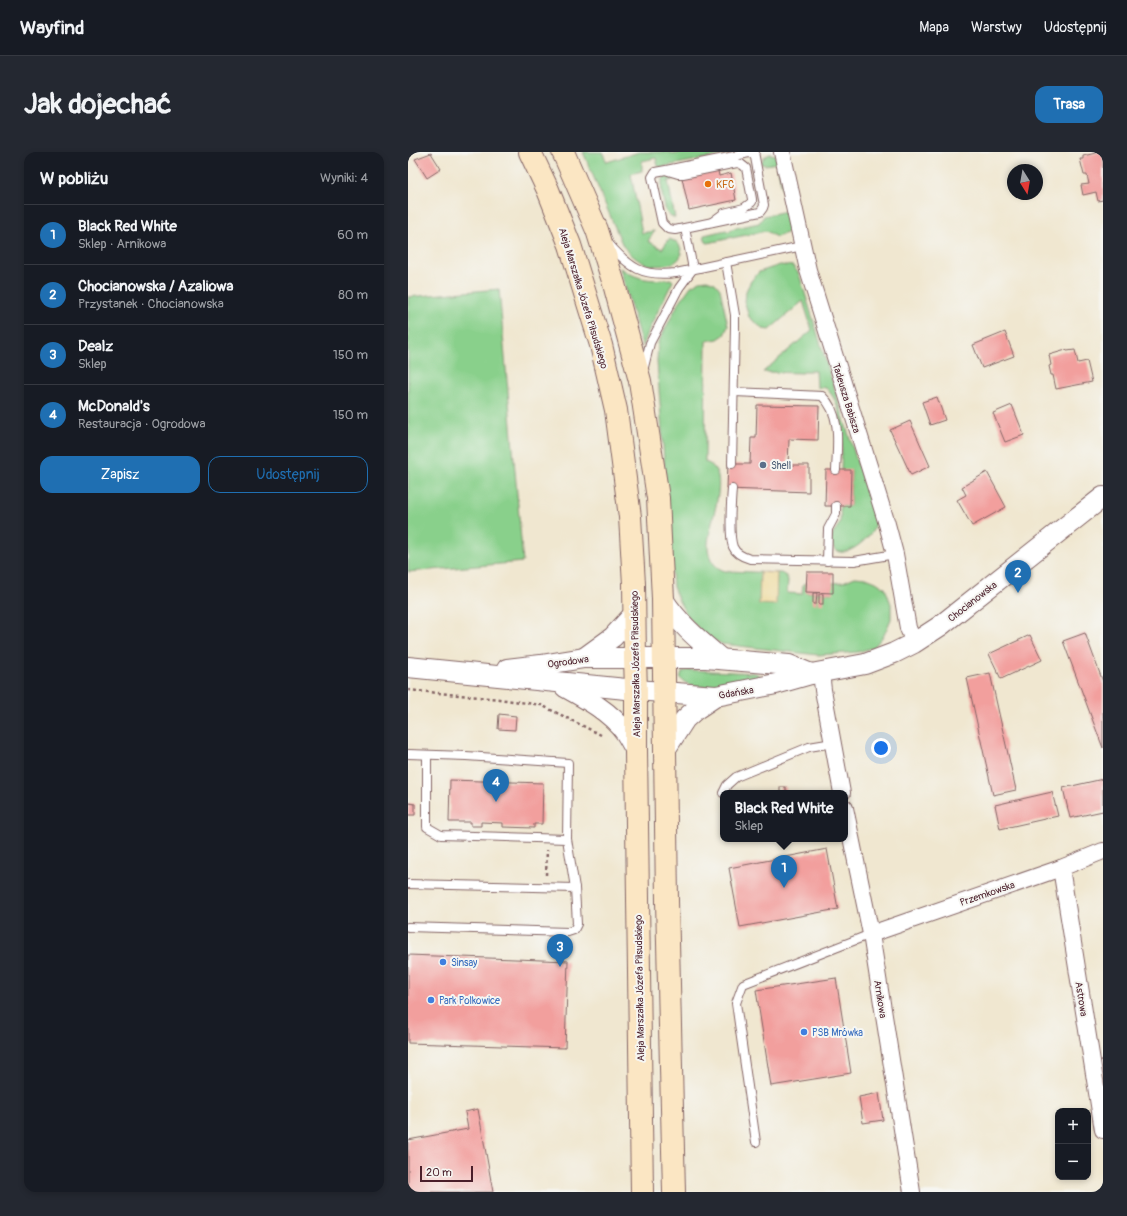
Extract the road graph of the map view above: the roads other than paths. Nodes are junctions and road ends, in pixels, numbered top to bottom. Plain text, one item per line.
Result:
1 (530, 152) edge
2 (563, 152) edge
3 (755, 152) edge
4 (782, 152) edge
5 (666, 170) junction
6 (712, 223) junction
7 (684, 228) junction
8 (597, 230) junction
9 (802, 246) junction
10 (726, 262) junction
11 (693, 269) junction
12 (640, 381) junction
13 (734, 392) junction
14 (732, 464) dead end
15 (836, 470) dead end
16 (732, 489) dead end
17 (1103, 497) edge
18 (836, 506) dead end
19 (895, 554) junction
20 (827, 561) junction
21 (663, 599) junction
22 (634, 614) junction
23 (914, 643) junction
24 (584, 658) junction
25 (635, 658) junction
26 (663, 658) junction
27 (721, 659) junction
28 (408, 667) edge
29 (474, 673) junction
30 (816, 673) junction
31 (558, 683) junction
32 (636, 690) junction
33 (665, 692) junction
34 (716, 696) junction
35 (833, 742) junction
36 (665, 750) junction
37 (636, 751) junction
38 (408, 754) edge
39 (427, 755) junction
40 (724, 790) edge
41 (841, 790) edge
42 (848, 823) edge
43 (567, 840) junction
44 (1103, 851) edge
45 (1060, 868) junction
46 (408, 884) edge
47 (575, 888) junction
48 (408, 927) edge
49 (871, 934) junction
50 (1103, 1130) edge
51 (756, 1142) dead end
52 (674, 1191) edge
53 (642, 1192) edge
54 (912, 1192) edge

1 - 22 main road, Aleja Marszałka Józefa Piłsudskiego
2 - 8 main road
3 - 5 lane
3 - 6 lane
4 - 9 street, Tadeusza Babisza
5 - 6 lane
5 - 7 lane
6 - 7 lane
7 - 11 lane
8 - 11 lane
8 - 12 main road
9 - 10 lane
9 - 19 street, Tadeusza Babisza
10 - 11 lane
10 - 13 lane
11 - 12 lane
12 - 21 main road
13 - 14 lane
13 - 15 lane
16 - 20 lane
17 - 23 street, Chocianowska
18 - 20 lane
19 - 20 lane
19 - 23 street, Tadeusza Babisza
21 - 26 main road
21 - 27 street
22 - 24 street
22 - 25 main road, Aleja Marszałka Józefa Piłsudskiego
23 - 30 street, Gdańska
24 - 25 street, Ogrodowa
24 - 29 street, Ogrodowa
25 - 26 street, Ogrodowa
25 - 32 main road, Aleja Marszałka Józefa Piłsudskiego
26 - 27 street
26 - 33 main road
27 - 30 street
28 - 29 street, Ogrodowa
29 - 31 street, Ogrodowa
30 - 34 street, Gdańska
30 - 35 street
31 - 32 street, Ogrodowa
31 - 37 street
32 - 33 street, Gdańska
32 - 37 main road, Aleja Marszałka Józefa Piłsudskiego
33 - 34 street, Gdańska
33 - 36 main road
34 - 36 street
35 - 40 lane
35 - 41 street
36 - 52 main road
37 - 53 main road, Aleja Marszałka Józefa Piłsudskiego
38 - 39 lane
39 - 43 lane
39 - 43 lane
42 - 49 street, Arnikowa
43 - 47 lane
44 - 45 street, Przemkowska
45 - 49 street, Przemkowska
45 - 50 street, Astrowa
46 - 47 lane
47 - 48 lane
49 - 51 lane
49 - 54 street, Arnikowa

